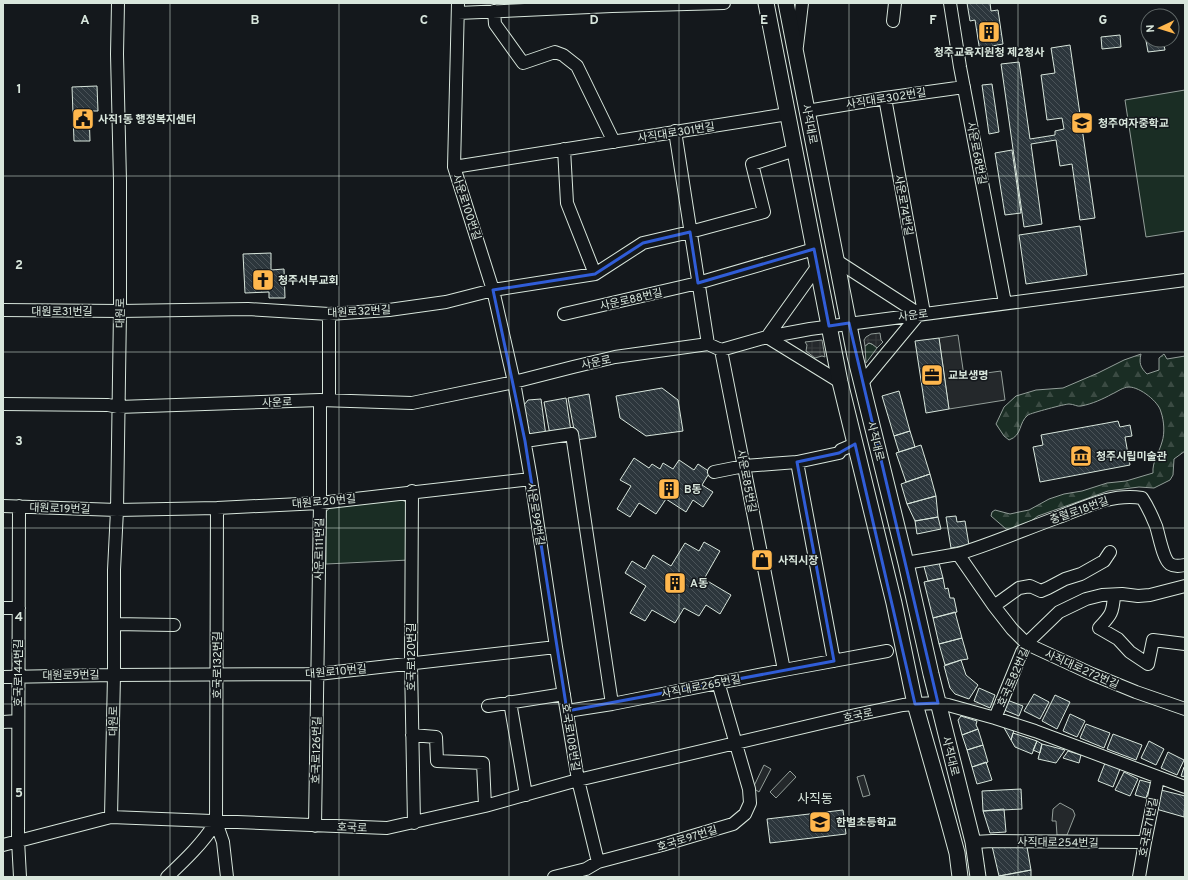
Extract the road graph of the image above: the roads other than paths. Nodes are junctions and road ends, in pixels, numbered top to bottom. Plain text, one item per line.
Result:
1 (118, 3) edge
2 (724, 3) edge
3 (766, 3) edge
4 (786, 3) edge
5 (802, 3) edge
6 (895, 3) edge
7 (950, 3) edge
8 (507, 7) edge
9 (458, 8) edge
10 (494, 11) junction
11 (893, 21) dead end
12 (796, 53) junction
13 (964, 87) junction
14 (885, 98) junction
15 (807, 111) junction
16 (788, 114) junction
17 (675, 131) junction
18 (614, 142) junction
19 (564, 149) junction
20 (795, 150) junction
21 (454, 167) junction
22 (690, 232) junction
23 (814, 249) junction
24 (837, 261) junction
25 (818, 267) junction
26 (595, 274) junction
27 (1185, 280) edge
28 (698, 283) junction
29 (493, 290) junction
30 (1005, 303) junction
31 (3, 310) edge
32 (120, 311) junction
33 (921, 313) junction
34 (328, 314) junction
35 (564, 314) dead end
36 (849, 323) junction
37 (829, 326) junction
38 (767, 337) junction
39 (708, 344) junction
40 (721, 350) junction
41 (514, 382) junction
42 (840, 382) junction
43 (861, 384) junction
44 (324, 400) junction
45 (3, 404) edge
46 (118, 407) junction
47 (525, 441) junction
48 (855, 444) junction
49 (797, 462) junction
50 (744, 466) junction
51 (714, 472) dead end
52 (531, 479) junction
53 (412, 492) junction
54 (320, 503) junction
55 (3, 506) edge
56 (19, 506) junction
57 (217, 508) junction
58 (117, 510) junction
59 (1110, 552) dead end
60 (958, 554) junction
61 (906, 563) junction
62 (1185, 565) edge
63 (1185, 586) edge
64 (1114, 595) junction
65 (994, 606) junction
66 (3, 608) edge
67 (19, 608) junction
68 (114, 624) junction
69 (174, 625) dead end
70 (1027, 644) junction
71 (1185, 644) edge
72 (556, 647) junction
73 (887, 651) dead end
74 (834, 661) junction
75 (411, 664) junction
76 (784, 670) junction
77 (114, 674) junction
78 (218, 674) junction
79 (318, 674) junction
80 (18, 676) junction
81 (3, 677) edge
82 (718, 682) junction
83 (564, 694) junction
84 (510, 702) junction
85 (938, 703) junction
86 (612, 704) junction
87 (915, 704) junction
88 (488, 706) dead end
89 (1185, 709) edge
90 (567, 711) junction
91 (995, 718) junction
92 (3, 722) edge
93 (18, 722) junction
94 (412, 735) junction
95 (735, 743) junction
96 (1158, 778) junction
97 (578, 780) junction
98 (1185, 787) edge
99 (526, 795) junction
100 (485, 806) junction
101 (110, 817) junction
102 (216, 822) junction
103 (414, 823) junction
104 (315, 826) junction
105 (18, 840) junction
106 (972, 842) junction
107 (1144, 842) junction
108 (3, 844) edge
109 (598, 862) junction
110 (20, 877) edge
111 (167, 877) edge
112 (227, 877) edge
113 (554, 877) edge
114 (960, 877) edge
115 (978, 877) edge
116 (1140, 877) edge

1 - 32 street, 대원로
2 - 8 street
3 - 16 main road, 사직대로
4 - 12 main road, 사직대로
5 - 12 street
6 - 11 street
7 - 13 street, 사운로68번길
8 - 10 street
9 - 10 street
9 - 21 street, 사운로100번길
10 - 18 street
12 - 15 main road, 사직대로
13 - 14 street, 사직대로302번길
13 - 30 street, 사운로68번길
14 - 15 street, 사직대로302번길
14 - 33 street, 사운로74번길
15 - 24 main road, 사직대로
16 - 17 street, 사직대로301번길
16 - 20 main road, 사직대로
17 - 18 street, 사직대로301번길
17 - 22 street
18 - 19 street, 사직대로301번길
19 - 21 street, 사직대로301번길
19 - 26 street
20 - 22 street, 사직대로
20 - 23 main road, 사직대로
21 - 29 street, 사운로100번길
22 - 26 street, 대원로32번길
22 - 28 street
23 - 25 main road, 사직대로
23 - 28 street
24 - 33 street
24 - 36 main road, 사직대로
25 - 37 main road, 사직대로
25 - 38 street
26 - 29 street, 대원로32번길
27 - 30 street, 사운로
28 - 35 street, 사운로88번길
28 - 39 street
29 - 34 street, 대원로32번길
29 - 41 street, 사운로100번길
30 - 33 street, 사운로
31 - 32 street, 대원로31번길
32 - 34 street, 대원로32번길
32 - 46 street, 대원로
33 - 36 street, 사운로
33 - 43 street
34 - 44 street, 사운로111번길
36 - 37 street, 사운로
36 - 43 main road, 사직대로
37 - 38 street, 사운로
37 - 42 main road, 사직대로
38 - 40 street, 사운로
38 - 42 street
39 - 40 street
39 - 41 street, 사운로
40 - 50 street, 사운로85번길
41 - 44 street, 사운로
41 - 47 street, 사운로99번길
42 - 48 main road, 사직대로
43 - 61 main road, 사직대로
44 - 46 street, 사운로
44 - 54 street, 사운로111번길
45 - 46 street, 사운로
46 - 58 street, 대원로
47 - 52 street, 사운로99번길
47 - 86 street
48 - 49 street, 사직대로
48 - 87 main road, 사직대로
49 - 50 street, 사직대로
49 - 74 street
50 - 51 street, 사직대로
50 - 76 street, 사운로85번길
52 - 53 street, 대원로20번길
52 - 72 street, 사운로99번길
53 - 54 street, 대원로20번길
53 - 75 street, 호국로120번길
54 - 57 street, 대원로20번길
54 - 79 street, 사운로111번길
55 - 56 street, 대원로19번길
56 - 58 street, 대원로19번길
56 - 67 street, 호국로144번길
57 - 58 street, 대원로20번길
57 - 78 street, 호국로132번길
58 - 68 street, 대원로
59 - 65 street
60 - 61 street
60 - 62 street, 충렬로18번길
60 - 65 street, 사직대로272번길
61 - 85 main road, 사직대로
63 - 64 street, 호국로82번길
64 - 70 street, 호국로82번길
64 - 71 street
65 - 70 street, 사직대로272번길
66 - 67 street
67 - 80 street, 호국로144번길
68 - 69 street
68 - 77 street, 대원로
70 - 89 street, 사직대로272번길
70 - 91 street, 호국로82번길
72 - 75 street, 대원로10번길
72 - 83 street, 호국로108번길
73 - 74 street, 사직대로265번길
74 - 76 street, 사직대로265번길
75 - 79 street, 대원로10번길
75 - 94 street, 호국로120번길
76 - 82 street, 사직대로265번길
77 - 78 street, 대원로10번길
77 - 80 street, 대원로9번길
77 - 101 street, 대원로
78 - 79 street, 대원로10번길
78 - 102 street, 호국로132번길
79 - 104 street, 호국로126번길
80 - 81 street, 대원로9번길
80 - 93 street, 호국로144번길
82 - 86 street, 사직대로265번길
82 - 95 street, 호국로97번길
83 - 84 street, 호국로108번길
83 - 90 street, 호국로108번길
84 - 88 street, 호국로108번길
84 - 99 street
85 - 87 street, 호국로
85 - 91 street, 호국로
85 - 106 main road, 사직대로
86 - 90 street, 사직대로265번길
87 - 95 street, 호국로
87 - 114 main road, 사직대로
90 - 97 street, 호국로108번길
91 - 96 street, 호국로
92 - 93 street
93 - 105 street, 호국로144번길
94 - 100 street
94 - 103 street, 호국로120번길
95 - 97 street, 호국로
95 - 109 street, 호국로97번길
96 - 98 street, 호국로
96 - 107 street, 호국로71번길
97 - 99 street, 호국로
97 - 109 street, 호국로108번길
99 - 100 street, 호국로
100 - 103 street, 호국로
101 - 102 street, 호국로
101 - 105 street, 호국로
102 - 104 street, 호국로
102 - 111 street
102 - 112 street
103 - 104 street, 호국로
105 - 108 street, 호국로
105 - 110 street, 호국로144번길
106 - 107 street, 사직대로254번길
106 - 115 main road, 사직대로
107 - 116 street, 호국로71번길
109 - 113 street, 호국로97번길

